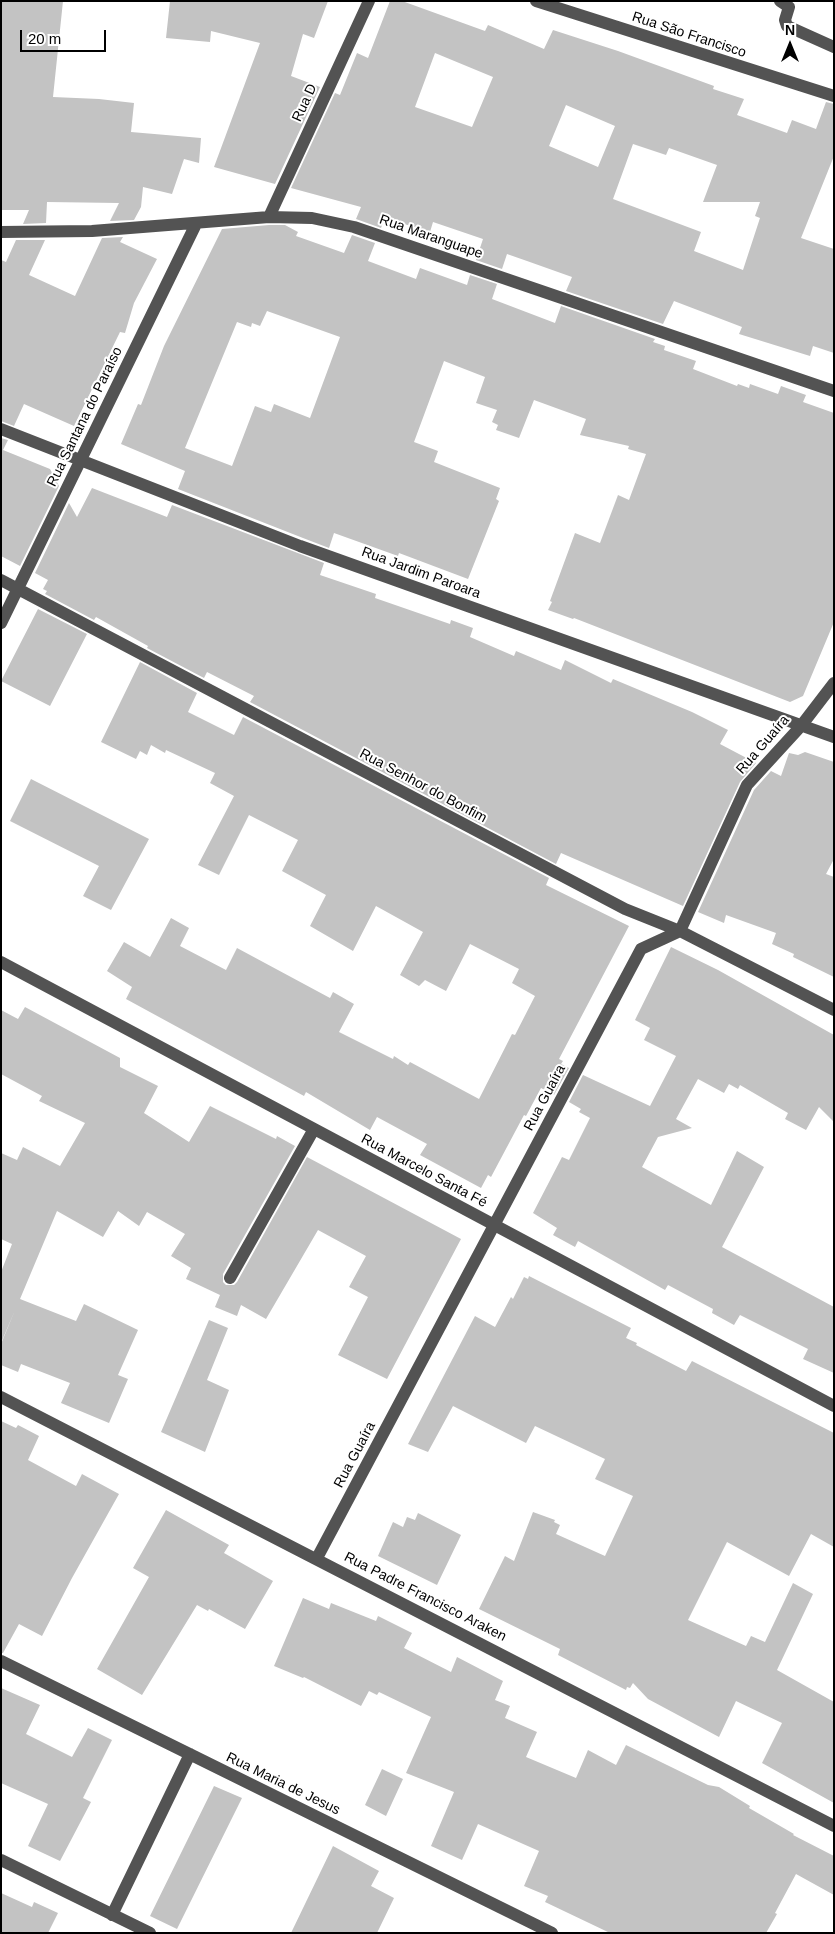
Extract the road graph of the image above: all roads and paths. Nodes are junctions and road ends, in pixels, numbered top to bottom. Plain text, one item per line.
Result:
1 (369, 1) edge
2 (536, 1) edge
3 (780, 1) edge
4 (834, 46) edge
5 (834, 96) edge
6 (269, 217) junction
7 (196, 224) junction
8 (1, 232) edge
9 (834, 391) edge
10 (1, 429) edge
11 (81, 461) junction
12 (1, 580) edge
13 (18, 590) junction
14 (1, 623) edge
15 (834, 683) edge
16 (801, 726) junction
17 (834, 737) edge
18 (680, 931) junction
19 (1, 962) edge
20 (834, 1010) edge
21 (314, 1129) junction
22 (495, 1226) junction
23 (230, 1278) dead end
24 (1, 1397) edge
25 (834, 1406) edge
26 (317, 1558) junction
27 (1, 1661) edge
28 (190, 1754) junction
29 (834, 1826) edge
30 (1, 1860) edge
31 (112, 1915) junction
32 (150, 1933) edge
33 (552, 1933) edge

1 - 6 street, Rua D
2 - 5 street, Rua São Francisco
3 - 4 street
6 - 7 street, Rua Maranguape
6 - 9 street, Rua Maranguape
7 - 8 street, Rua Maranguape
7 - 11 street, Rua Santana do Paraíso
10 - 11 street, Rua Jardim Paroara
11 - 13 street, Rua Santana do Paraíso
11 - 16 street, Rua Jardim Paroara
12 - 13 street, Rua Senhor do Bonfim
13 - 14 street, Rua Santana do Paraíso
13 - 18 street, Rua Senhor do Bonfim
15 - 16 street, Rua Guaíra
16 - 17 street, Rua Jardim Paroara
16 - 18 street, Rua Guaíra
18 - 20 street, Rua Senhor do Bonfim
18 - 22 street, Rua Guaíra
19 - 21 street, Rua Marcelo Santa Fé
21 - 22 street, Rua Marcelo Santa Fé
21 - 23 street
22 - 25 street, Rua Marcelo Santa Fé
22 - 26 street, Rua Guaíra
24 - 26 street, Rua Padre Francisco Araken
26 - 29 street, Rua Padre Francisco Araken
27 - 28 street, Rua Maria de Jesus
28 - 31 street
28 - 33 street, Rua Maria de Jesus
30 - 31 street
31 - 32 street

